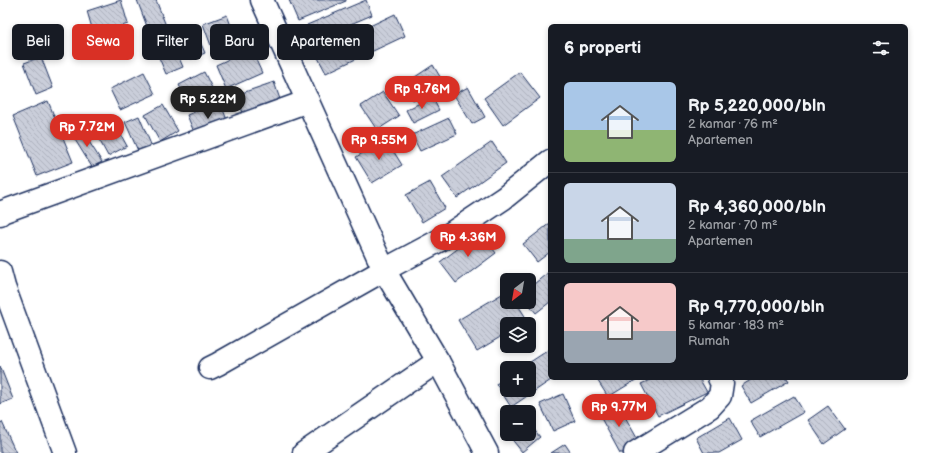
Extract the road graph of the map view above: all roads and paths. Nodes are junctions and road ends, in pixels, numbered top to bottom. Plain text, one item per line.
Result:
1 (262, 0) edge
2 (308, 101) junction
3 (548, 163) edge
4 (0, 214) edge
5 (384, 270) junction
6 (1, 282) edge
7 (438, 361) junction
8 (210, 368) dead end
9 (720, 380) edge
10 (65, 453) edge
11 (304, 453) edge
12 (487, 453) edge
13 (635, 453) edge

1 - 2 street
2 - 4 street
2 - 5 street
3 - 5 street
5 - 7 street
5 - 8 street
6 - 10 street
7 - 11 street
7 - 12 street
9 - 13 street

